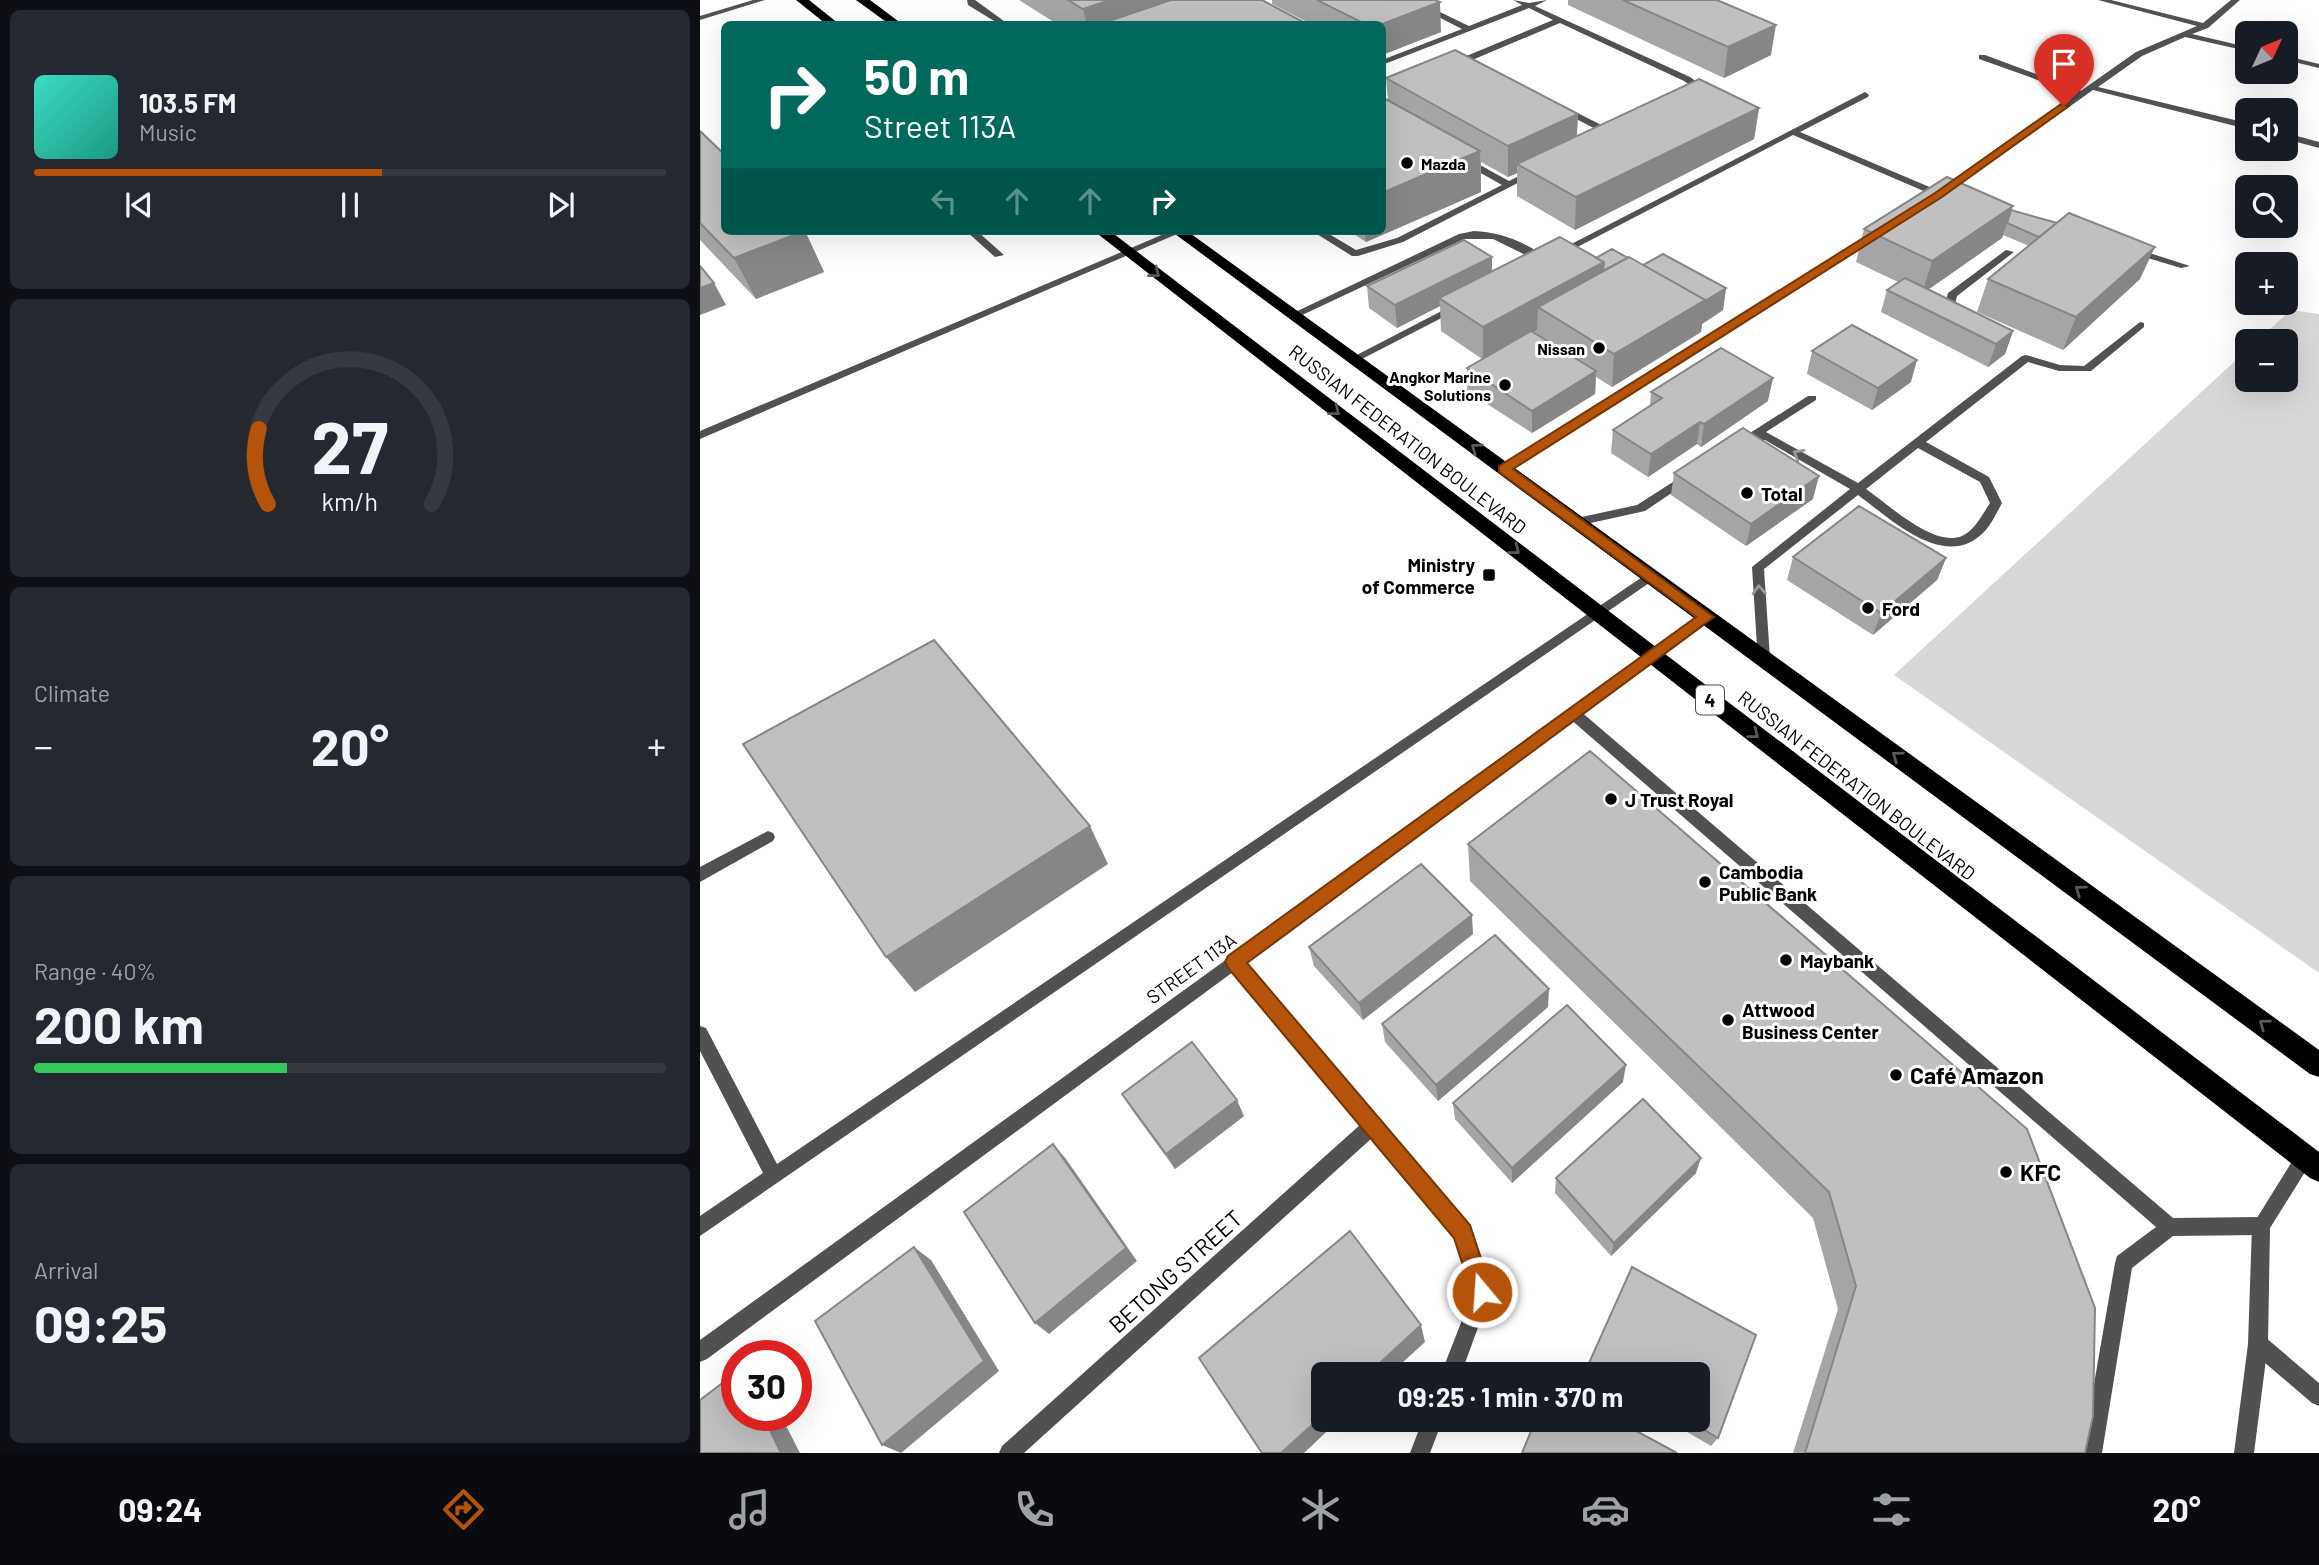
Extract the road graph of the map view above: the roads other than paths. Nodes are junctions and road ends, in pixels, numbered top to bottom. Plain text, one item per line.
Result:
1 (761, 0) edge
2 (802, 0) edge
3 (862, 0) edge
4 (971, 0) edge
5 (1409, 0) edge
6 (1517, 0) edge
7 (1543, 0) edge
8 (2102, 0) edge
9 (2236, 0) edge
10 (1529, 5) junction
11 (700, 18) edge
12 (1560, 20) junction
13 (830, 21) edge
14 (892, 21) edge
15 (999, 21) edge
16 (2205, 26) junction
17 (1469, 29) junction
18 (2185, 35) junction
19 (2235, 46) edge
20 (1982, 57) dead end
21 (1468, 59) junction
22 (1386, 61) edge
23 (2298, 61) edge
24 (1480, 65) edge
25 (2319, 66) edge
26 (1446, 68) edge
27 (2087, 90) junction
28 (1866, 95) dead end
29 (1552, 103) edge
30 (1680, 103) edge
31 (2235, 124) edge
32 (1624, 129) edge
33 (1793, 132) junction
34 (1613, 135) junction
35 (2298, 139) edge
36 (1601, 140) edge
37 (2319, 145) edge
38 (1451, 152) edge
39 (1543, 167) edge
40 (1508, 184) junction
41 (1939, 195) junction
42 (1952, 199) edge
43 (1927, 202) edge
44 (1880, 232) edge
45 (975, 235) edge
46 (1106, 235) edge
47 (1170, 235) edge
48 (1184, 235) edge
49 (1324, 235) edge
50 (2120, 247) edge
51 (2009, 251) dead end
52 (1130, 253) junction
53 (999, 256) dead end
54 (1545, 261) junction
55 (2185, 266) dead end
56 (1533, 267) edge
57 (1461, 304) edge
58 (1294, 315) junction
59 (1968, 325) edge
60 (2140, 325) dead end
61 (2014, 351) edge
62 (2026, 358) junction
63 (1354, 359) junction
64 (1812, 398) dead end
65 (700, 435) edge
66 (1752, 436) junction
67 (1917, 442) junction
68 (1732, 446) edge
69 (1504, 469) junction
70 (1698, 469) edge
71 (1858, 488) junction
72 (1577, 522) junction
73 (1651, 576) junction
74 (1596, 613) junction
75 (1707, 617) junction
76 (1653, 656) junction
77 (1763, 658) junction
78 (1574, 714) junction
79 (768, 837) dead end
80 (700, 875) edge
81 (1234, 962) junction
82 (700, 1034) edge
83 (2319, 1065) edge
84 (1373, 1125) junction
85 (2311, 1164) edge
86 (774, 1176) junction
87 (700, 1227) edge
88 (2170, 1227) junction
89 (2261, 1227) junction
90 (2258, 1344) junction
91 (700, 1352) edge
92 (1456, 1362) edge
93 (2319, 1396) edge
94 (1428, 1432) edge
95 (1009, 1453) edge
96 (1420, 1453) edge
97 (2092, 1453) edge
98 (2244, 1453) edge

1 - 11 street
2 - 13 highway
3 - 14 highway
4 - 15 street
5 - 17 street
6 - 10 street
7 - 10 street
8 - 16 street
9 - 16 street
10 - 12 street
10 - 17 street
12 - 21 street
12 - 30 street
16 - 18 street
17 - 22 street
18 - 19 street
18 - 27 street
20 - 27 street
21 - 24 street
21 - 26 street
23 - 25 street
27 - 31 street
27 - 41 street
28 - 33 street
29 - 34 street
32 - 34 street
33 - 41 street
33 - 54 street
34 - 36 street
35 - 37 street
38 - 40 street
39 - 40 street
40 - 49 street
41 - 42 street
41 - 43 street
44 - 69 street
45 - 53 street
46 - 52 highway, RUSSIAN FEDERATION BOULEVARD / 4
47 - 52 street
48 - 58 highway, RUSSIAN FEDERATION BOULEVARD
50 - 55 street
51 - 59 street
52 - 65 street
52 -> 74 highway, RUSSIAN FEDERATION BOULEVARD / 4
54 - 56 street
54 - 58 street
57 - 63 street
58 - 63 highway, RUSSIAN FEDERATION BOULEVARD
60 - 62 street
61 - 62 street
62 - 67 street
69 -> 63 highway, RUSSIAN FEDERATION BOULEVARD
64 - 66 street
66 - 68 street
71 -> 66 street
67 - 71 street
67 - 71 street
69 - 72 highway, RUSSIAN FEDERATION BOULEVARD
70 - 72 street
77 -> 71 street
72 - 73 highway, RUSSIAN FEDERATION BOULEVARD
73 - 74 street
73 - 75 highway, RUSSIAN FEDERATION BOULEVARD
74 - 76 highway, RUSSIAN FEDERATION BOULEVARD / 4
74 - 86 street
75 - 76 street, STREET 113A
75 - 77 highway, RUSSIAN FEDERATION BOULEVARD
76 - 78 street, STREET 113A
76 -> 85 highway, RUSSIAN FEDERATION BOULEVARD / 4
83 -> 77 highway, RUSSIAN FEDERATION BOULEVARD
78 - 81 street, STREET 113A
78 - 88 street
79 - 80 street
81 - 84 street
81 - 91 street, STREET 113A
82 - 86 street
84 - 92 street
84 - 95 street, BETONG STREET
85 - 89 street
86 - 87 street
88 - 89 street
88 - 97 street
89 - 90 street
90 - 93 street
90 - 98 street
94 - 96 street

